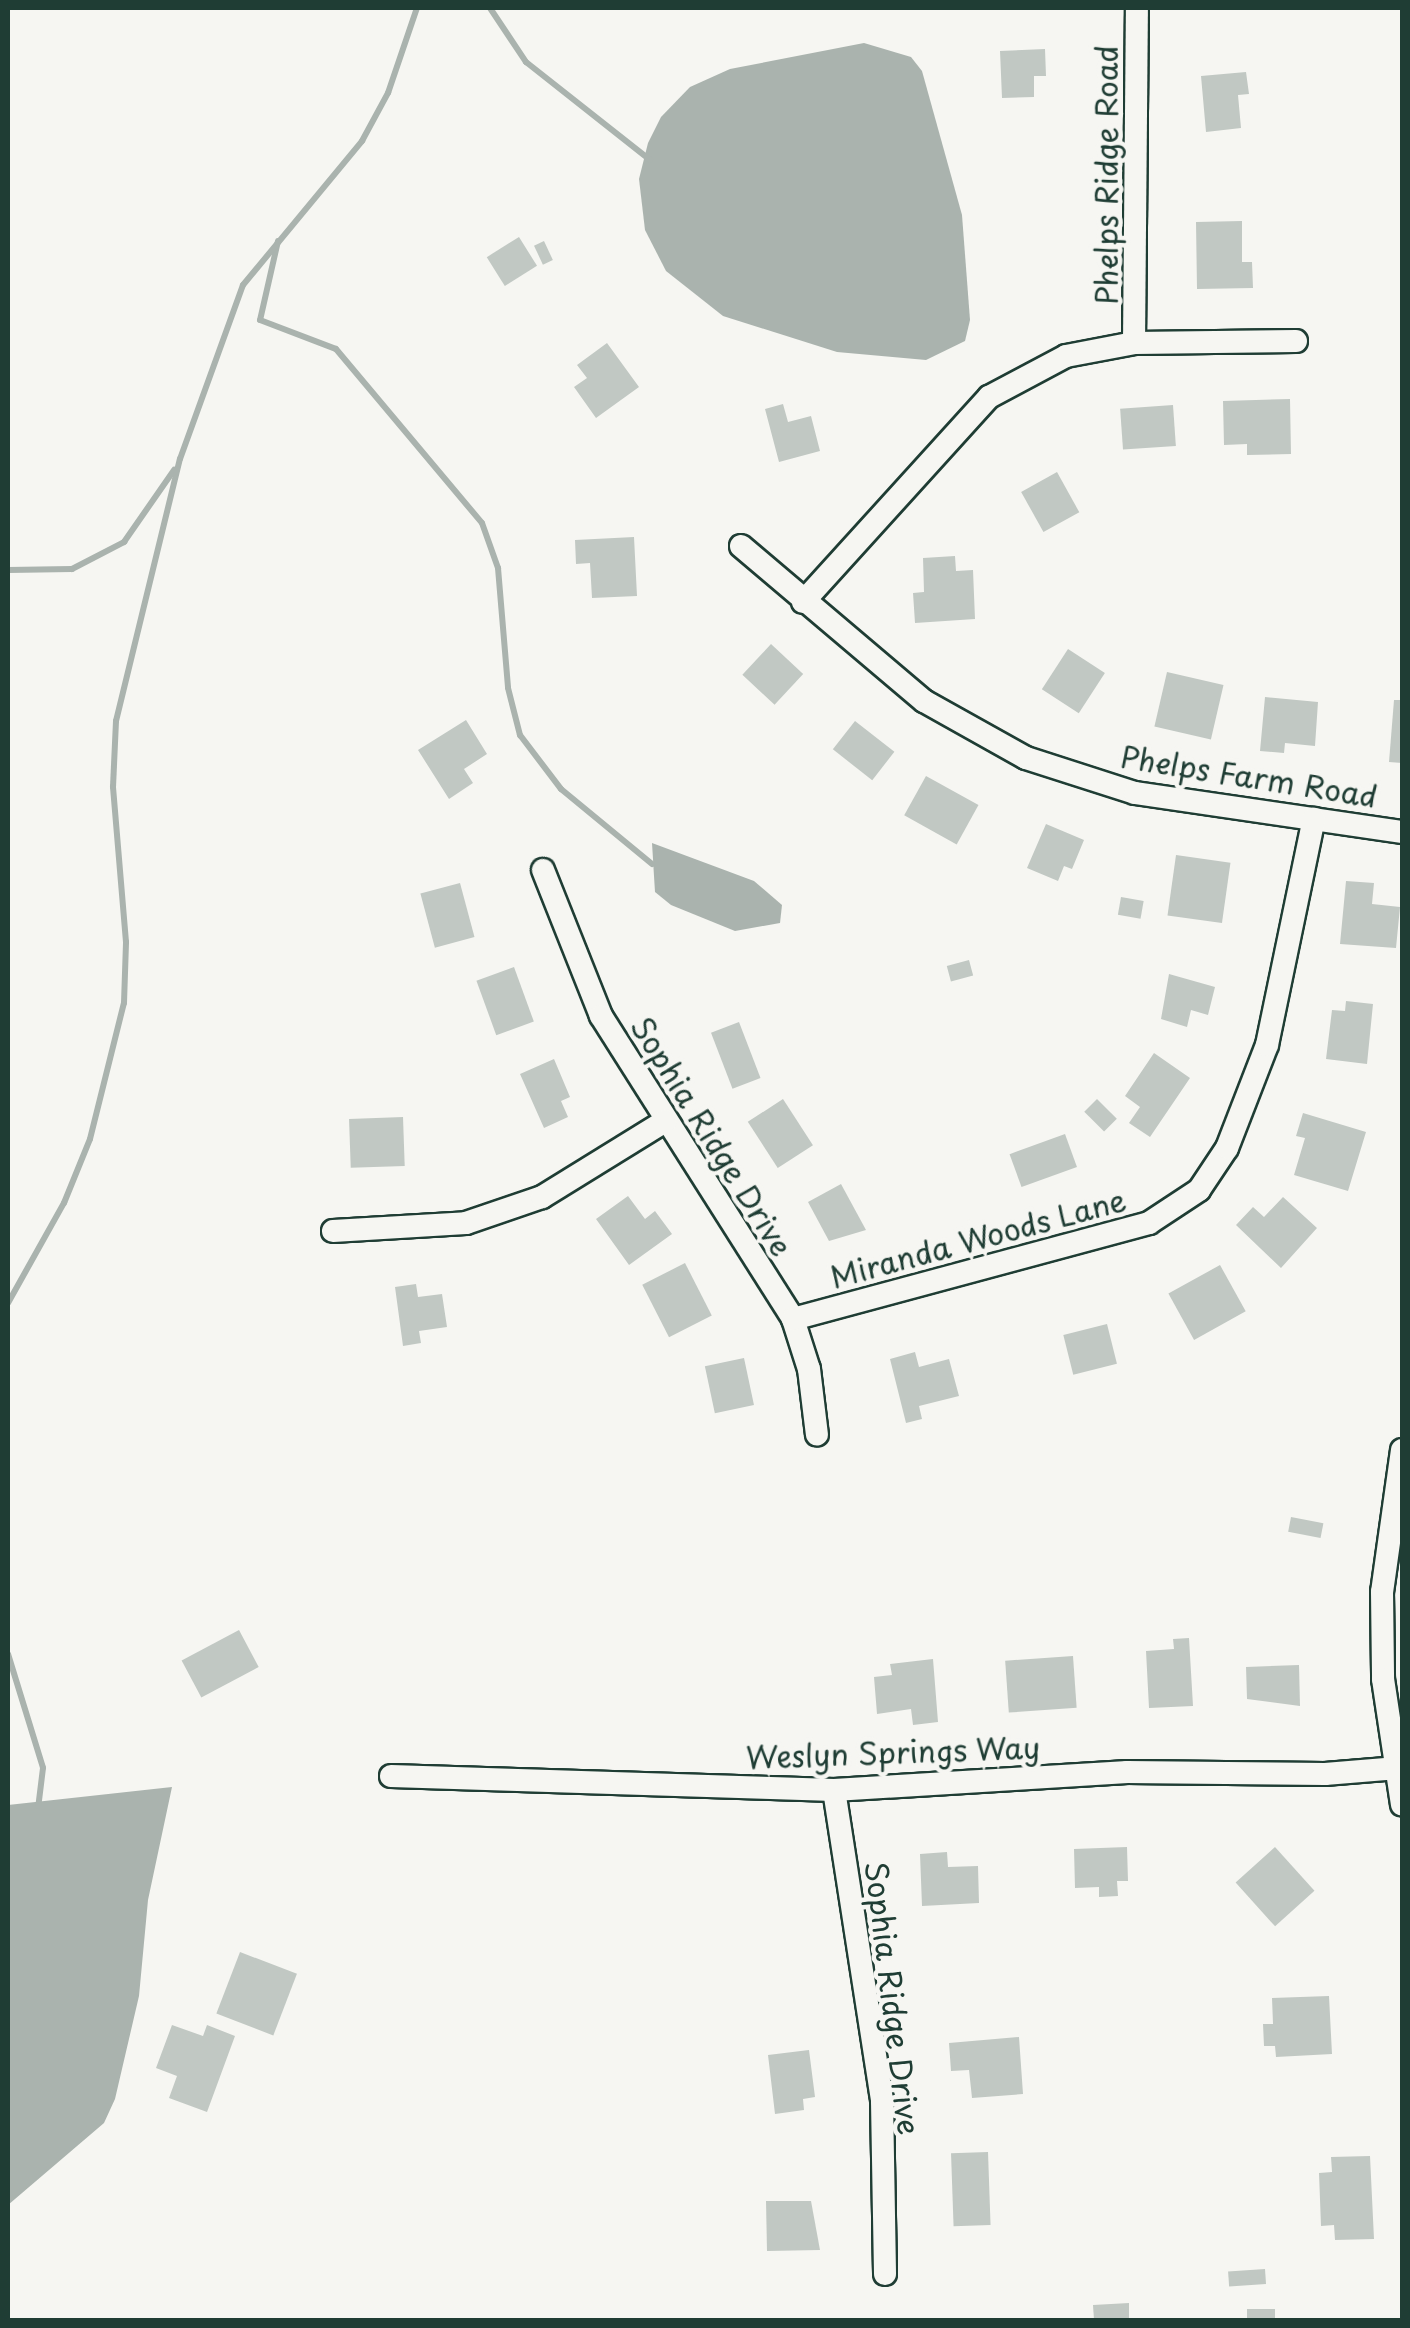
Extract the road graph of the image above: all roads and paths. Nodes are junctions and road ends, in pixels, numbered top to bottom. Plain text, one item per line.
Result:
1 (1137, 8) edge
2 (1296, 341) dead end
3 (1134, 343) junction
4 (741, 546) dead end
5 (803, 602) junction
6 (1314, 819) junction
7 (1402, 832) edge
8 (543, 870) dead end
9 (665, 1121) junction
10 (333, 1231) dead end
11 (793, 1319) junction
12 (817, 1435) dead end
13 (1402, 1450) edge
14 (1398, 1768) junction
15 (391, 1776) dead end
16 (834, 1790) junction
17 (1402, 1804) edge
18 (885, 2274) dead end

1 - 3 street, Phelps Ridge Road
2 - 3 street
3 - 5 street
4 - 5 street, Phelps Farm Road
5 - 6 street, Phelps Farm Road
6 - 7 street, Phelps Farm Road
6 - 11 street, Miranda Woods Lane
8 - 9 street, Sophia Ridge Drive
9 - 10 street
9 - 11 street, Sophia Ridge Drive
11 - 12 street, Sophia Ridge Drive
13 - 14 street
14 - 16 street, Weslyn Springs Way
14 - 17 street
15 - 16 street, Weslyn Springs Way
16 - 18 street, Sophia Ridge Drive

